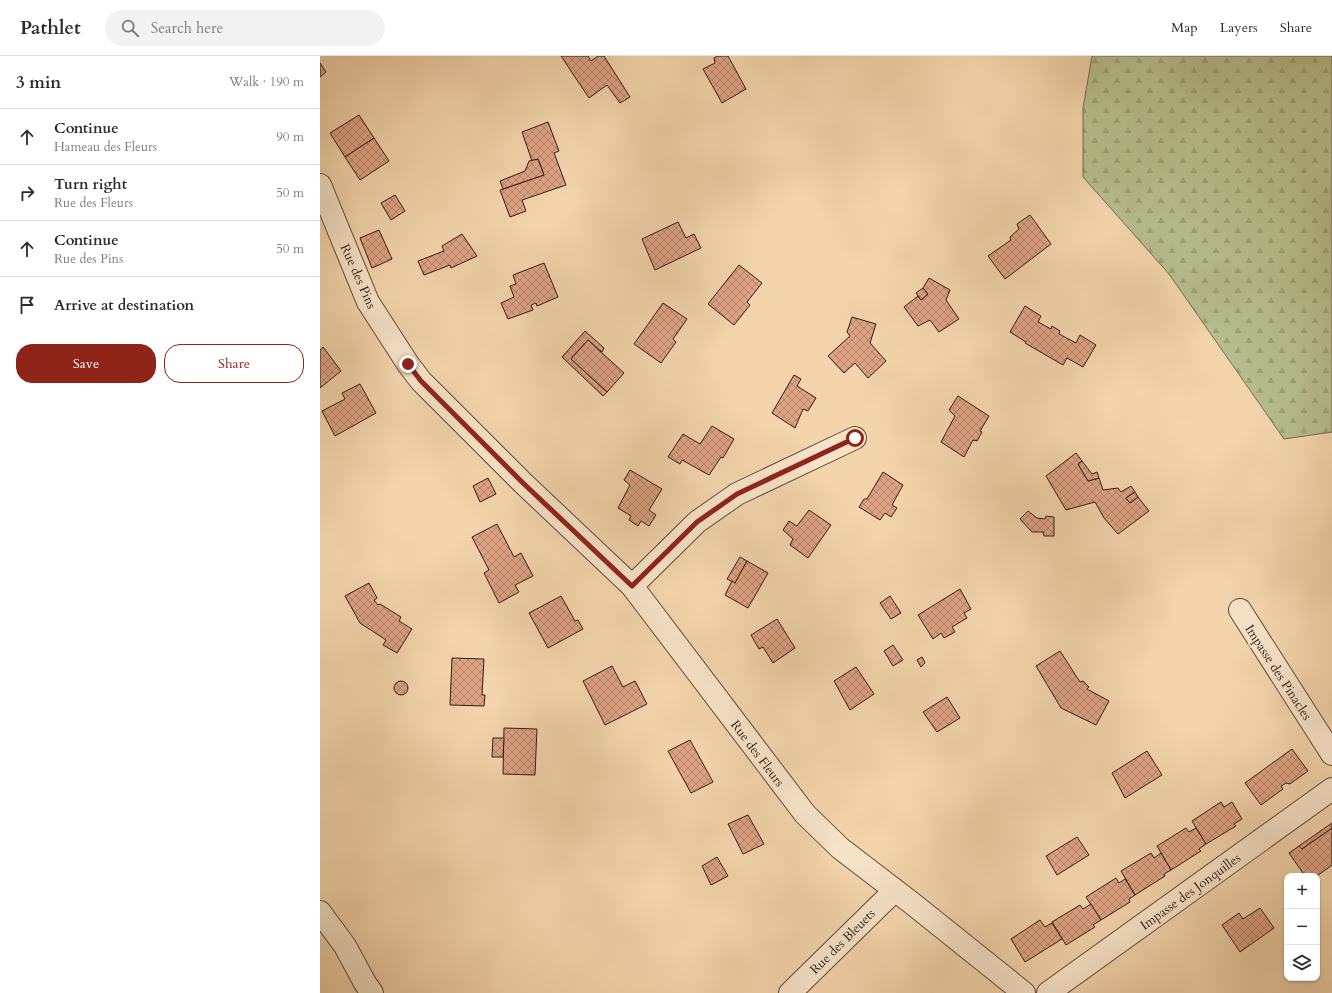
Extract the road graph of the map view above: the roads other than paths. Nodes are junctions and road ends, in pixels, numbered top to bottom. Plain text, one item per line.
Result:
1 (320, 185) edge
2 (855, 438) dead end
3 (523, 483) joint
4 (632, 586) junction
5 (1240, 610) dead end
6 (1332, 754) edge
7 (1332, 789) edge
8 (892, 888) junction
9 (320, 912) edge
10 (372, 993) edge
11 (790, 993) edge
12 (1024, 993) edge
13 (1048, 993) edge

1 - 3 street, Rue des Pins
2 - 4 street
3 - 4 street, Rue des Fleurs
4 - 8 street, Rue des Fleurs
5 - 6 street, Impasse des Pinacles
7 - 13 street, Impasse des Jonquilles
8 - 11 street, Rue des Bleuets
8 - 12 street, Rue des Fleurs
9 - 10 street

